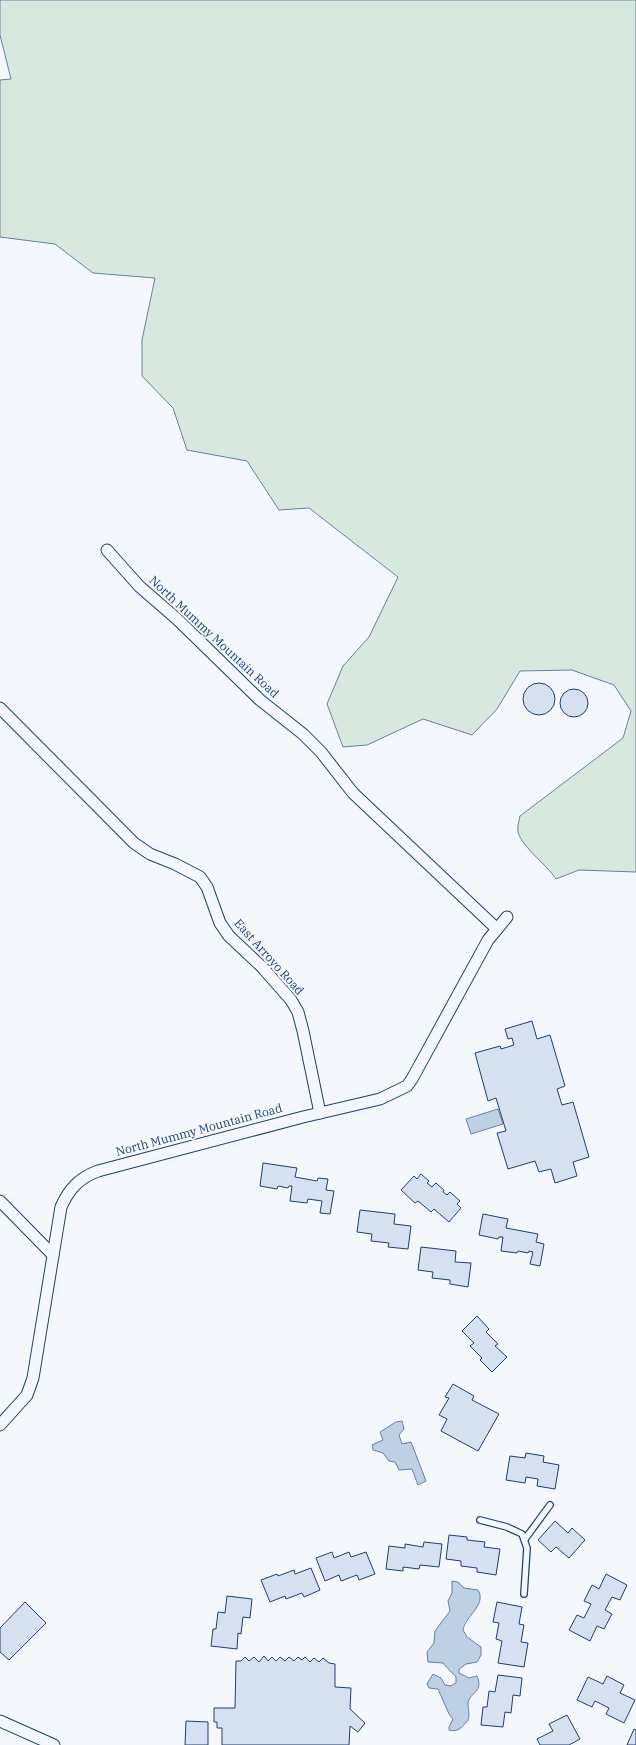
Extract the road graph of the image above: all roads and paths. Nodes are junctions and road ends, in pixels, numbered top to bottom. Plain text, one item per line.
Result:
1 (108, 550) dead end
2 (0, 708) edge
3 (507, 917) dead end
4 (497, 929) junction
5 (320, 1113) junction
6 (0, 1201) edge
7 (53, 1255) junction
8 (0, 1425) edge
9 (550, 1505) dead end
10 (480, 1520) dead end
11 (525, 1539) junction
12 (524, 1594) dead end
13 (0, 1721) edge
14 (54, 1745) edge

1 - 4 street, North Mummy Mountain Road
2 - 5 street, East Arroyo Road
3 - 4 street, North Mummy Mountain Road
4 - 5 street, North Mummy Mountain Road
5 - 7 street, North Mummy Mountain Road
6 - 7 street
7 - 8 street, North Mummy Mountain Road
9 - 11 lane
10 - 11 lane
11 - 12 lane
13 - 14 street

